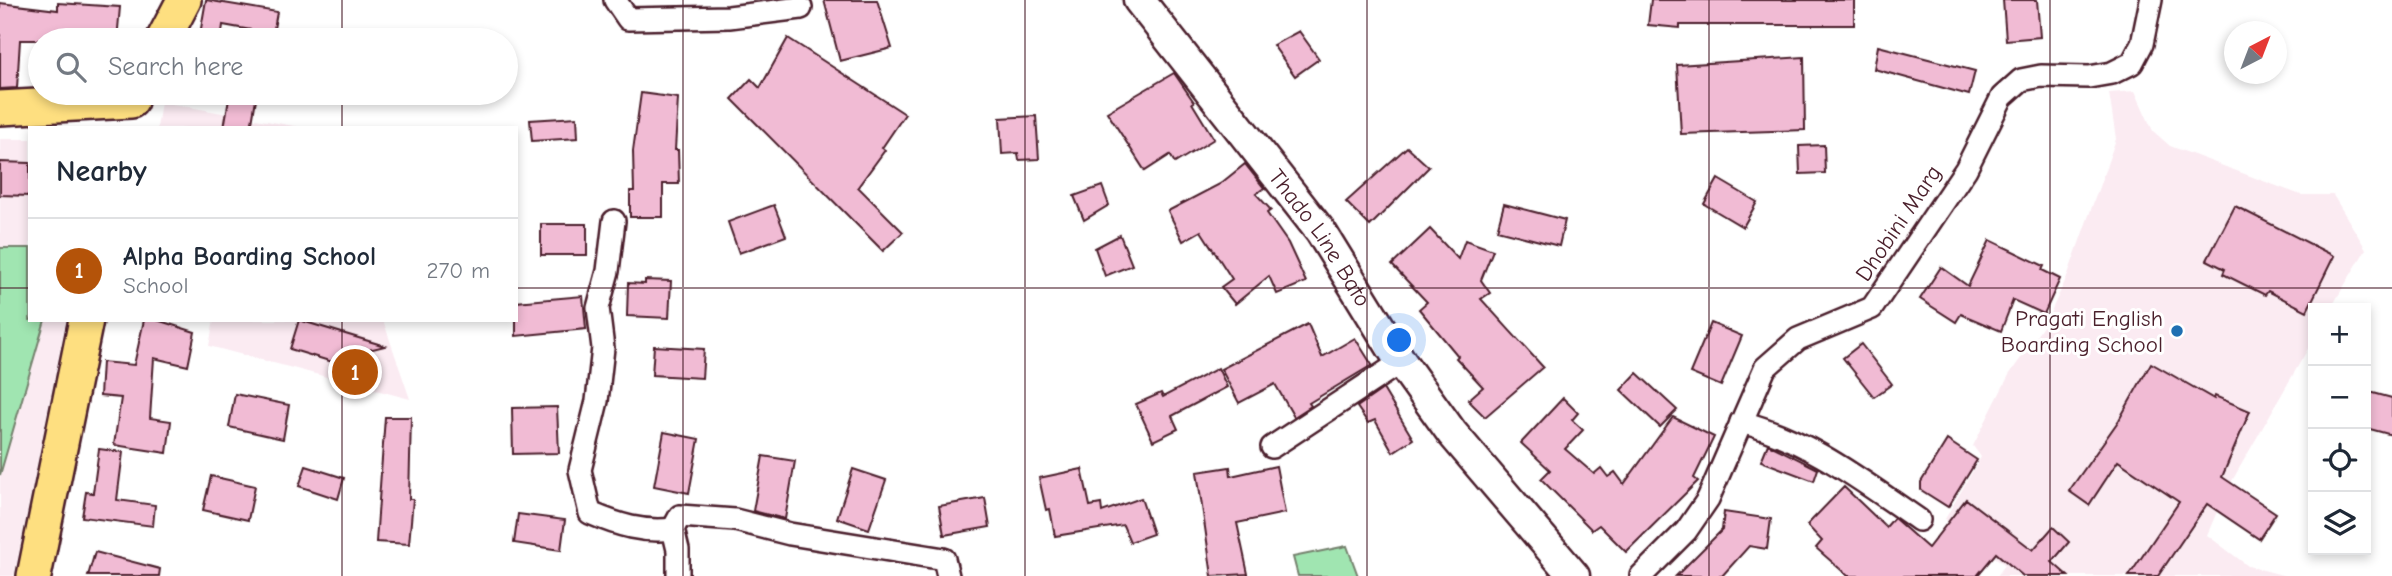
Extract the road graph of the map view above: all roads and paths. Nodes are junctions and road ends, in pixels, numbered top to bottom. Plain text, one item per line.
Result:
1 (184, 0) edge
2 (615, 0) edge
3 (1139, 0) edge
4 (2151, 0) edge
5 (802, 8) dead end
6 (169, 28) edge
7 (131, 107) edge
8 (0, 108) edge
9 (614, 221) dead end
10 (86, 322) edge
11 (1401, 362) junction
12 (1741, 422) junction
13 (1272, 447) dead end
14 (1919, 520) dead end
15 (673, 529) junction
16 (34, 576) edge
17 (678, 576) edge
18 (948, 576) edge
19 (1574, 576) edge
20 (1641, 576) edge

1 - 6 main road
2 - 5 street
3 - 11 main road, Thado Line Bato
4 - 12 street, Dhobini Marg
7 - 8 main road
9 - 15 street
10 - 16 main road
11 - 13 street
11 - 19 main road, Thado Line Bato
12 - 14 street
12 - 20 street, Dhobini Marg
15 - 17 street
15 - 18 street

